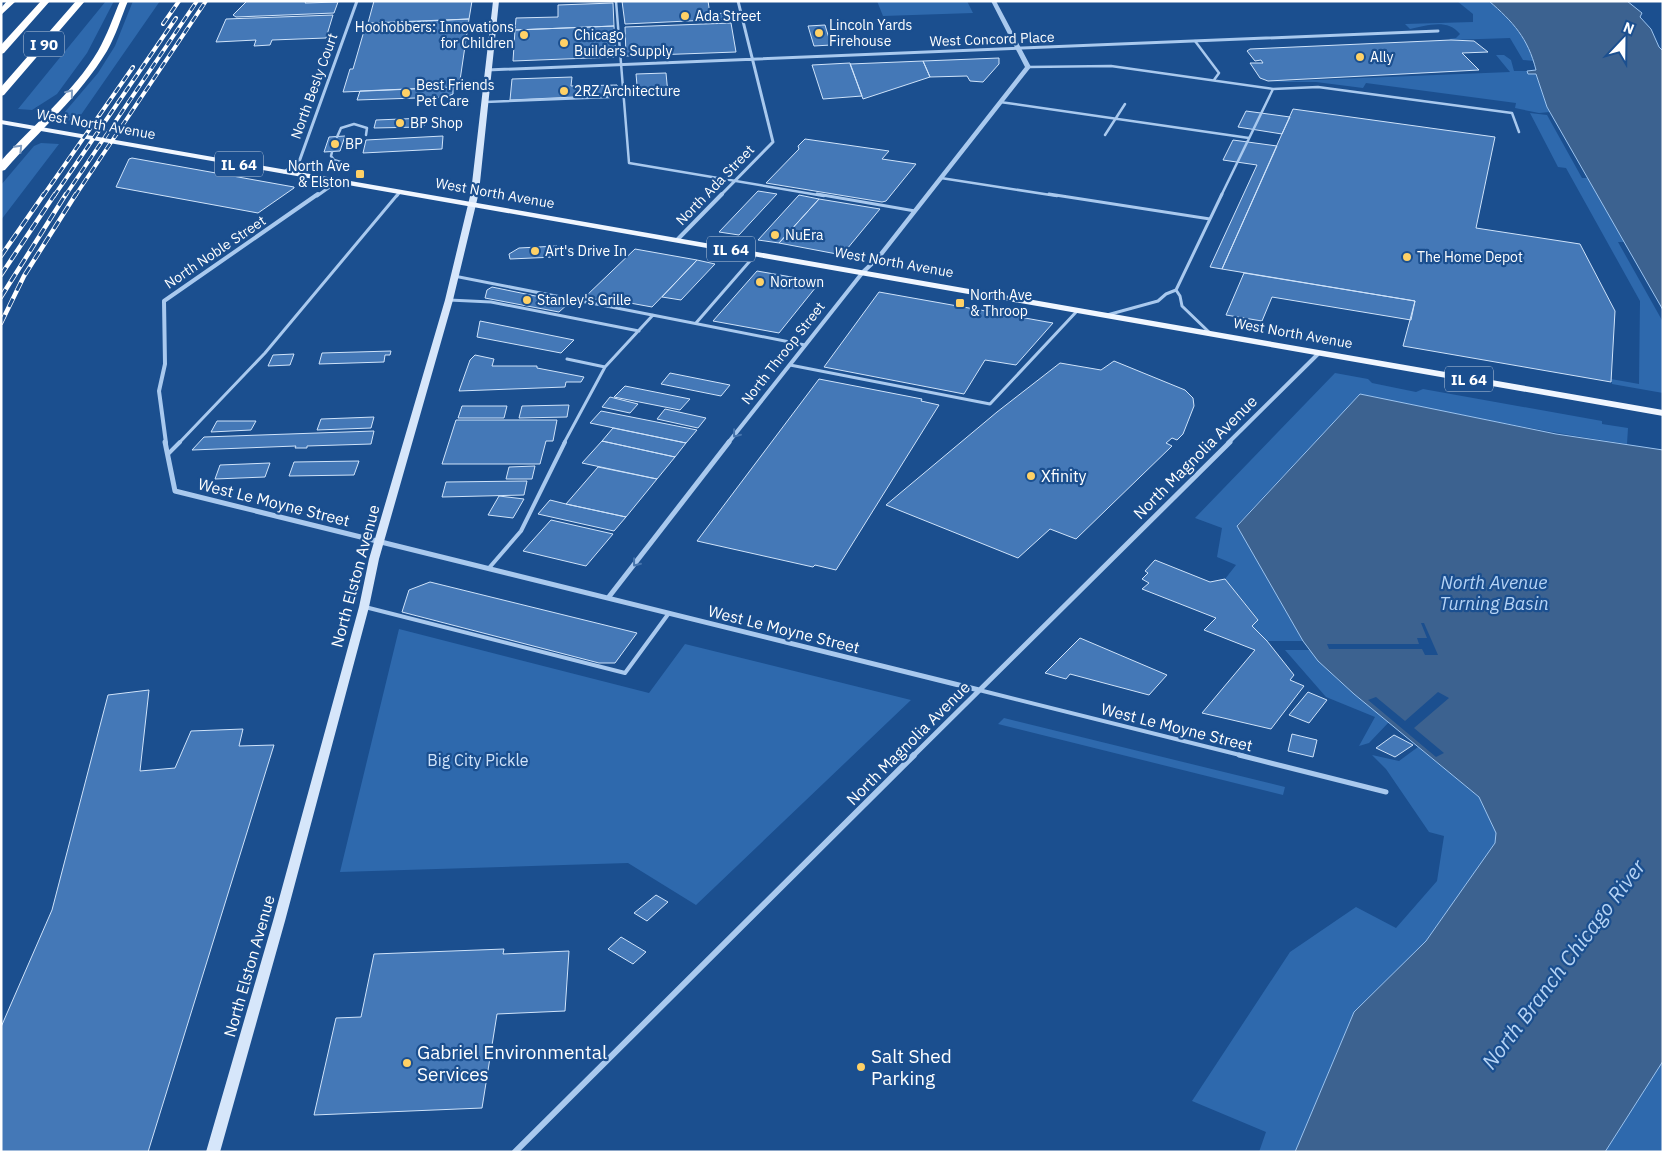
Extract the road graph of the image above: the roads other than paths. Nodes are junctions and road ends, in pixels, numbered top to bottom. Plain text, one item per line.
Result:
1 (12, 1) edge
2 (46, 1) edge
3 (81, 1) edge
4 (124, 1) edge
5 (358, 1) edge
6 (496, 1) edge
7 (616, 1) edge
8 (738, 1) edge
9 (993, 1) edge
10 (1, 13) edge
11 (1438, 31) dead end
12 (1194, 41) junction
13 (1020, 48) junction
14 (1, 51) edge
15 (751, 60) junction
16 (621, 65) junction
17 (1028, 67) junction
18 (487, 70) junction
19 (1214, 80) junction
20 (1272, 89) junction
21 (4, 90) edge
22 (610, 97) dead end
23 (485, 102) junction
24 (1000, 102) junction
25 (1124, 104) dead end
26 (1115, 119) junction
27 (1, 122) edge
28 (37, 129) junction
29 (1519, 132) dead end
30 (366, 135) dead end
31 (1105, 135) dead end
32 (337, 137) dead end
33 (1249, 138) junction
34 (332, 152) dead end
35 (344, 163) dead end
36 (1, 168) edge
37 (284, 172) junction
38 (941, 178) junction
39 (338, 181) junction
40 (735, 181) junction
41 (400, 192) junction
42 (473, 204) junction
43 (915, 211) junction
44 (1210, 219) junction
45 (677, 240) junction
46 (756, 254) junction
47 (863, 272) junction
48 (454, 276) junction
49 (1176, 290) junction
50 (449, 300) junction
51 (1078, 310) junction
52 (653, 315) junction
53 (1107, 315) junction
54 (696, 323) junction
55 (638, 331) junction
56 (1210, 333) junction
57 (805, 344) junction
58 (1319, 352) junction
59 (568, 359) dead end
60 (790, 365) junction
61 (605, 367) junction
62 (1663, 413) edge
63 (168, 454) junction
64 (175, 491) joint
65 (379, 542) junction
66 (489, 568) junction
67 (608, 598) junction
68 (364, 607) junction
69 (669, 613) junction
70 (979, 690) junction
71 (1386, 792) dead end
72 (213, 1152) edge
73 (515, 1152) edge

1 - 10 highway
2 - 14 highway, I 90
3 - 21 highway, I 90
28 -> 4 highway
5 - 37 street, North Besly Court
6 - 18 main road, North Elston Avenue
7 - 16 lane
8 - 15 street, North Ada Street
9 - 13 street
11 - 12 street, West Concord Place
12 - 13 street, West Concord Place
12 - 19 lane
13 - 15 street, West Concord Place
13 - 17 street
15 - 16 street, West Concord Place
15 - 40 street, North Ada Street
16 - 18 street, West Concord Place
16 - 40 lane
17 - 19 lane
17 - 24 street, North Throop Street
18 - 23 main road, North Elston Avenue
19 - 20 lane
20 - 29 lane
20 - 33 lane
22 - 23 lane
23 - 42 main road, North Elston Avenue
24 - 26 lane
24 - 38 street, North Throop Street
25 - 26 lane
26 - 31 lane
26 - 33 lane
27 - 28 main road, West North Avenue / IL 64
36 -> 28 highway
28 - 37 main road, West North Avenue / IL 64
30 - 32 lane
33 - 44 lane
34 - 35 lane
37 - 39 main road, West North Avenue / IL 64
38 - 43 street, North Throop Street
38 - 44 lane
39 - 41 main road, West North Avenue / IL 64
39 - 63 street, North Noble Street
40 - 43 lane
40 - 45 street, North Ada Street
41 - 42 main road, West North Avenue / IL 64
41 - 63 lane
42 - 45 main road, West North Avenue / IL 64
42 - 48 main road, North Elston Avenue
43 - 47 street, North Throop Street
44 - 49 lane
45 - 46 main road, West North Avenue / IL 64
46 - 47 main road, West North Avenue / IL 64
46 - 54 lane
47 - 51 main road, West North Avenue / IL 64
47 - 57 street, North Throop Street
48 - 50 main road, North Elston Avenue
48 - 52 lane
49 - 53 lane
49 - 56 lane
50 - 55 lane
50 - 65 main road, North Elston Avenue
51 - 53 main road, West North Avenue / IL 64
51 - 60 lane
52 - 54 lane
52 - 55 lane
53 - 56 main road, West North Avenue / IL 64
54 - 57 lane
55 - 61 lane
56 - 58 main road, West North Avenue / IL 64
57 - 60 street, North Throop Street
58 - 62 main road, West North Avenue / IL 64
58 - 70 street, North Magnolia Avenue
59 - 61 lane
60 -> 67 street, North Throop Street
61 - 66 lane
63 - 64 street, North Noble Street
64 - 65 street, West Le Moyne Street
65 - 66 street, West Le Moyne Street
65 - 68 main road, North Elston Avenue
66 - 67 street, West Le Moyne Street
67 - 69 street, West Le Moyne Street
68 - 69 lane
68 - 72 main road, North Elston Avenue
69 - 70 street, West Le Moyne Street
70 - 71 lane, West Le Moyne Street
70 - 73 street, North Magnolia Avenue

